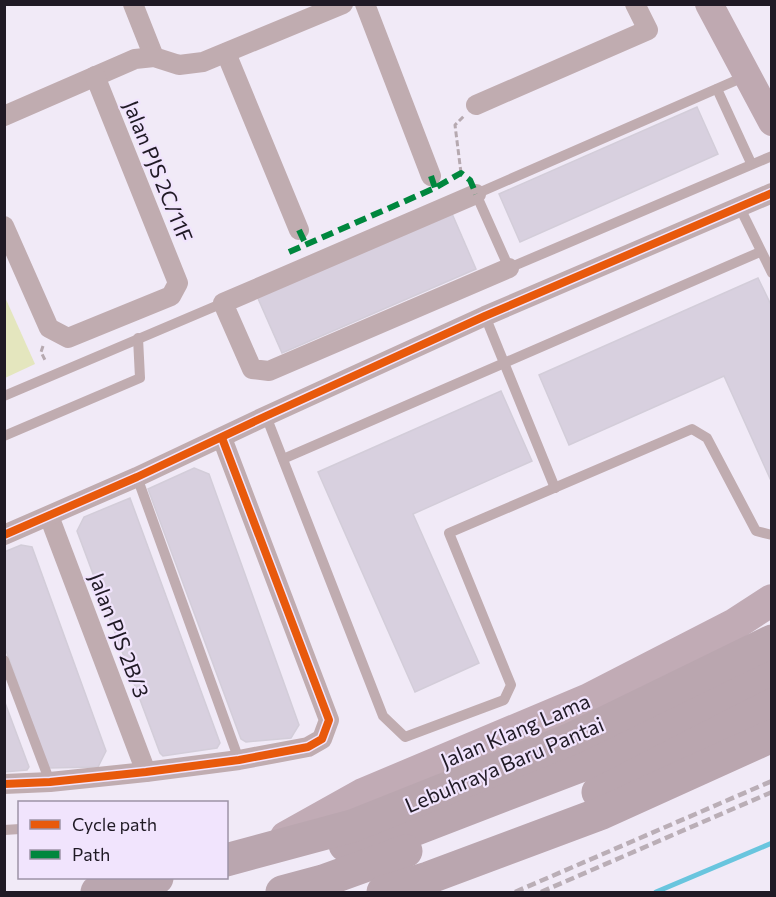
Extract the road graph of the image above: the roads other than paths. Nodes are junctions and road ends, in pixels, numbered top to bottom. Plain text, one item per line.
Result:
1 (133, 4) edge
2 (343, 4) edge
3 (365, 4) edge
4 (635, 4) edge
5 (709, 4) edge
6 (226, 53) junction
7 (154, 57) junction
8 (95, 76) junction
9 (746, 76) junction
10 (717, 89) junction
11 (476, 105) road end
12 (769, 112) edge
13 (4, 116) edge
14 (771, 156) edge
15 (752, 163) junction
16 (431, 177) dead end
17 (771, 193) edge
18 (476, 194) junction
19 (739, 206) junction
20 (4, 226) edge
21 (299, 230) dead end
22 (760, 252) junction
23 (509, 268) junction
24 (771, 273) edge
25 (223, 303) junction
26 (485, 316) junction
27 (138, 338) junction
28 (503, 363) junction
29 (4, 396) edge
30 (266, 416) junction
31 (4, 436) edge
32 (222, 438) junction
33 (283, 459) junction
34 (137, 477) junction
35 (555, 488) junction
36 (49, 516) junction
37 (4, 535) edge
38 (771, 535) edge
39 (771, 600) edge
40 (771, 641) edge
41 (4, 660) edge
42 (771, 668) edge
43 (771, 682) edge
44 (771, 701) edge
45 (771, 736) edge
46 (239, 760) junction
47 (146, 772) junction
48 (50, 782) junction
49 (4, 784) edge
50 (240, 853) edge
51 (428, 878) junction
52 (153, 879) edge
53 (97, 892) edge
54 (282, 892) edge
55 (383, 892) edge

1 - 7 street
2 - 6 street
3 - 16 street
4 - 11 street
5 - 9 main road
6 - 7 street
6 - 21 street
7 - 8 street
8 - 13 street
8 - 20 street, Jalan PJS 2C/11F
9 - 10 lane
9 - 12 main road
10 - 15 lane
10 - 18 lane
14 - 15 lane
15 - 23 lane
17 - 19 street
18 - 23 lane
18 - 25 street
19 - 22 lane
19 - 26 street
22 - 24 lane
22 - 28 lane
23 - 25 street
25 - 27 lane
26 - 28 lane
26 - 30 street
27 - 29 lane
27 - 31 lane
28 - 33 lane
28 - 35 lane
30 - 32 street
30 - 33 lane
32 - 34 street
32 - 46 street
33 - 35 lane
34 - 36 street
34 - 46 lane
35 - 38 lane
36 - 37 street
36 - 47 street, Jalan PJS 2B/3
39 - 50 main road, Jalan Klang Lama
40 - 50 highway, Lebuhraya Baru Pantai
41 - 48 lane
42 - 50 highway
43 - 54 highway, Lebuhraya Baru Pantai
44 - 51 highway
45 - 51 highway
46 - 47 street
47 - 48 street
48 - 49 street
51 - 55 highway
52 - 53 highway

